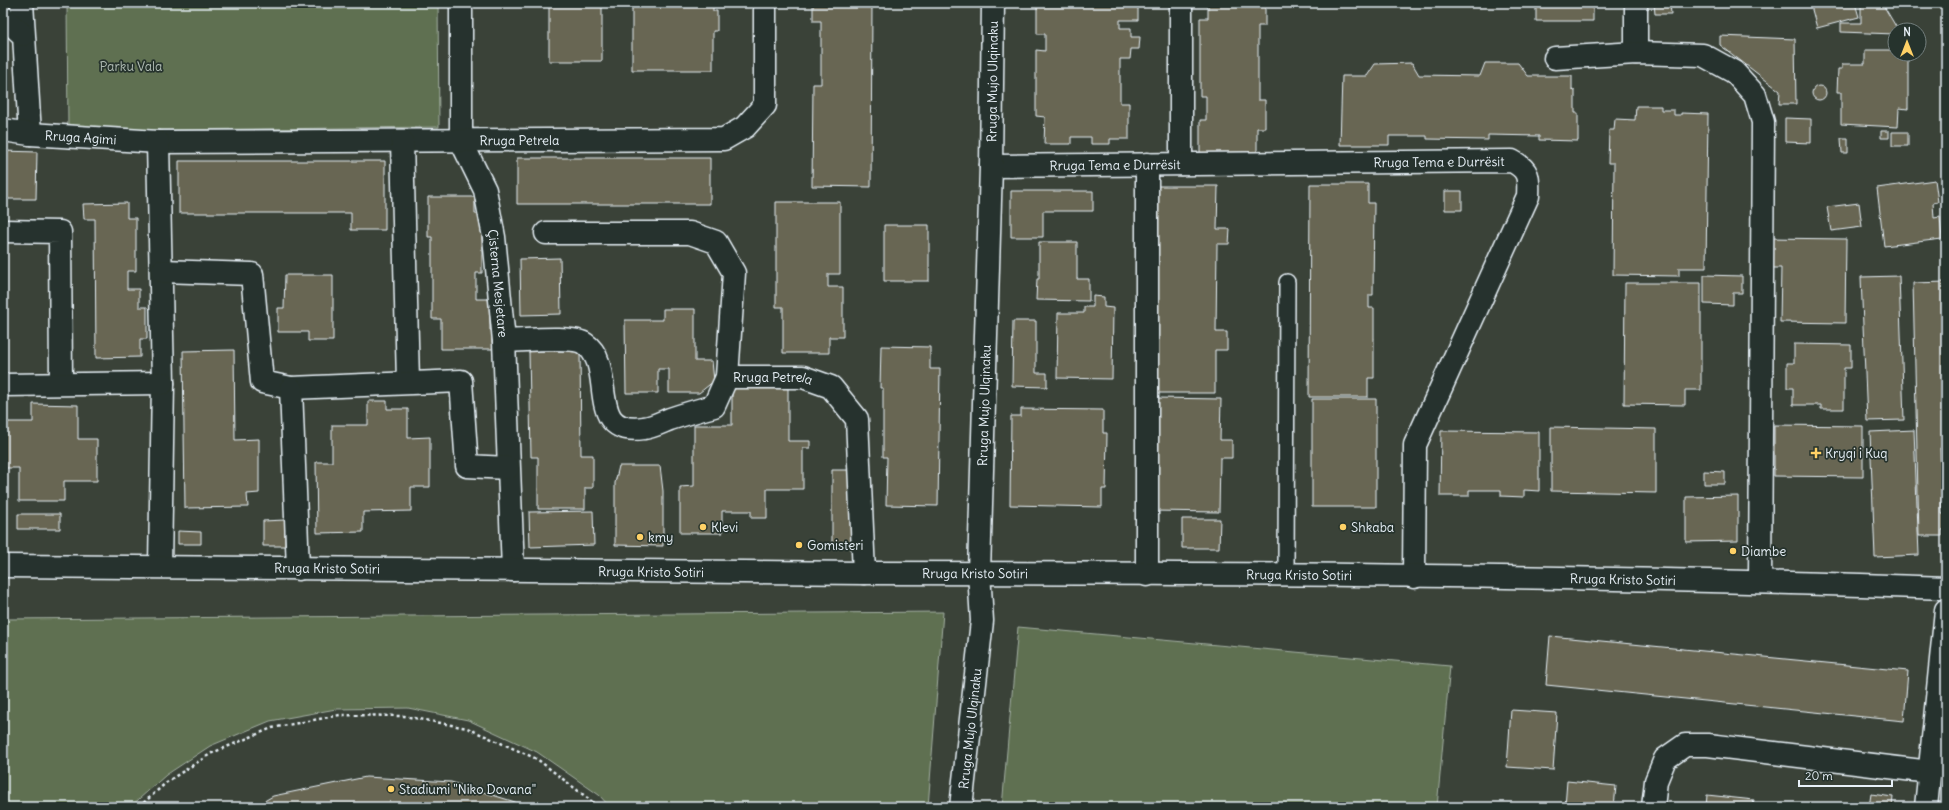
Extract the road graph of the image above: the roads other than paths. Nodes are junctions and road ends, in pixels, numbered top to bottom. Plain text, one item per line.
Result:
1 (22, 3) edge
2 (461, 3) edge
3 (765, 3) edge
4 (993, 3) edge
5 (1181, 3) edge
6 (1636, 3) edge
7 (3, 17) edge
8 (23, 35) junction
9 (1636, 53) junction
10 (1555, 58) dead end
11 (3, 130) edge
12 (30, 134) junction
13 (461, 140) junction
14 (402, 141) junction
15 (158, 142) junction
16 (1147, 164) junction
17 (1181, 164) junction
18 (991, 166) junction
19 (3, 231) edge
20 (546, 233) dead end
21 (162, 270) junction
22 (1287, 282) dead end
23 (504, 341) junction
24 (728, 377) junction
25 (408, 382) junction
26 (163, 383) junction
27 (61, 384) junction
28 (3, 385) edge
29 (291, 388) junction
30 (508, 468) junction
31 (3, 566) edge
32 (160, 566) junction
33 (298, 569) junction
34 (514, 570) junction
35 (864, 572) junction
36 (979, 572) junction
37 (1147, 575) junction
38 (1286, 576) junction
39 (1414, 577) junction
40 (1760, 581) junction
41 (1946, 588) edge
42 (1946, 610) edge
43 (1930, 772) junction
44 (961, 807) edge
45 (1653, 807) edge
46 (1926, 807) edge

1 - 8 street
2 - 13 street, Çisterna Mesjetare
3 - 13 street, Rruga Petrela
4 - 18 street, Rruga Mujo Ulqinaku
5 - 17 street
6 - 9 street
7 - 8 street
8 - 12 street
9 - 10 street
9 - 40 street
11 - 12 street, Rruga Agimi
12 - 15 street, Rruga Agimi
13 - 14 street, Rruga Petrela
13 - 23 street, Çisterna Mesjetare
14 - 15 street, Rruga Petrela
14 - 25 street
15 - 21 street
16 - 17 street, Rruga Tema e Durrësit
16 - 18 street, Rruga Tema e Durrësit
16 - 37 street
17 - 39 street, Rruga Tema e Durrësit
18 - 36 street, Rruga Mujo Ulqinaku
19 - 27 street
20 - 24 street
21 - 26 street
21 - 29 street
22 - 38 lane
23 - 24 street, Rruga Petrela
23 - 30 street, Çisterna Mesjetare
24 - 35 street, Rruga Petrela
25 - 29 street
25 - 30 street
26 - 27 street
26 - 32 street
27 - 28 street
29 - 33 street
30 - 34 street, Çisterna Mesjetare
31 - 32 street, Rruga Kristo Sotiri
32 - 33 street, Rruga Kristo Sotiri
33 - 34 street, Rruga Kristo Sotiri
34 - 35 street, Rruga Kristo Sotiri
35 - 36 street, Rruga Kristo Sotiri
36 - 37 street, Rruga Kristo Sotiri
36 - 44 street, Rruga Mujo Ulqinaku
37 - 38 street, Rruga Kristo Sotiri
38 - 39 street, Rruga Kristo Sotiri
39 - 40 street, Rruga Kristo Sotiri
40 - 41 street, Rruga Kristo Sotiri
42 - 43 street
43 - 45 street
43 - 46 street

